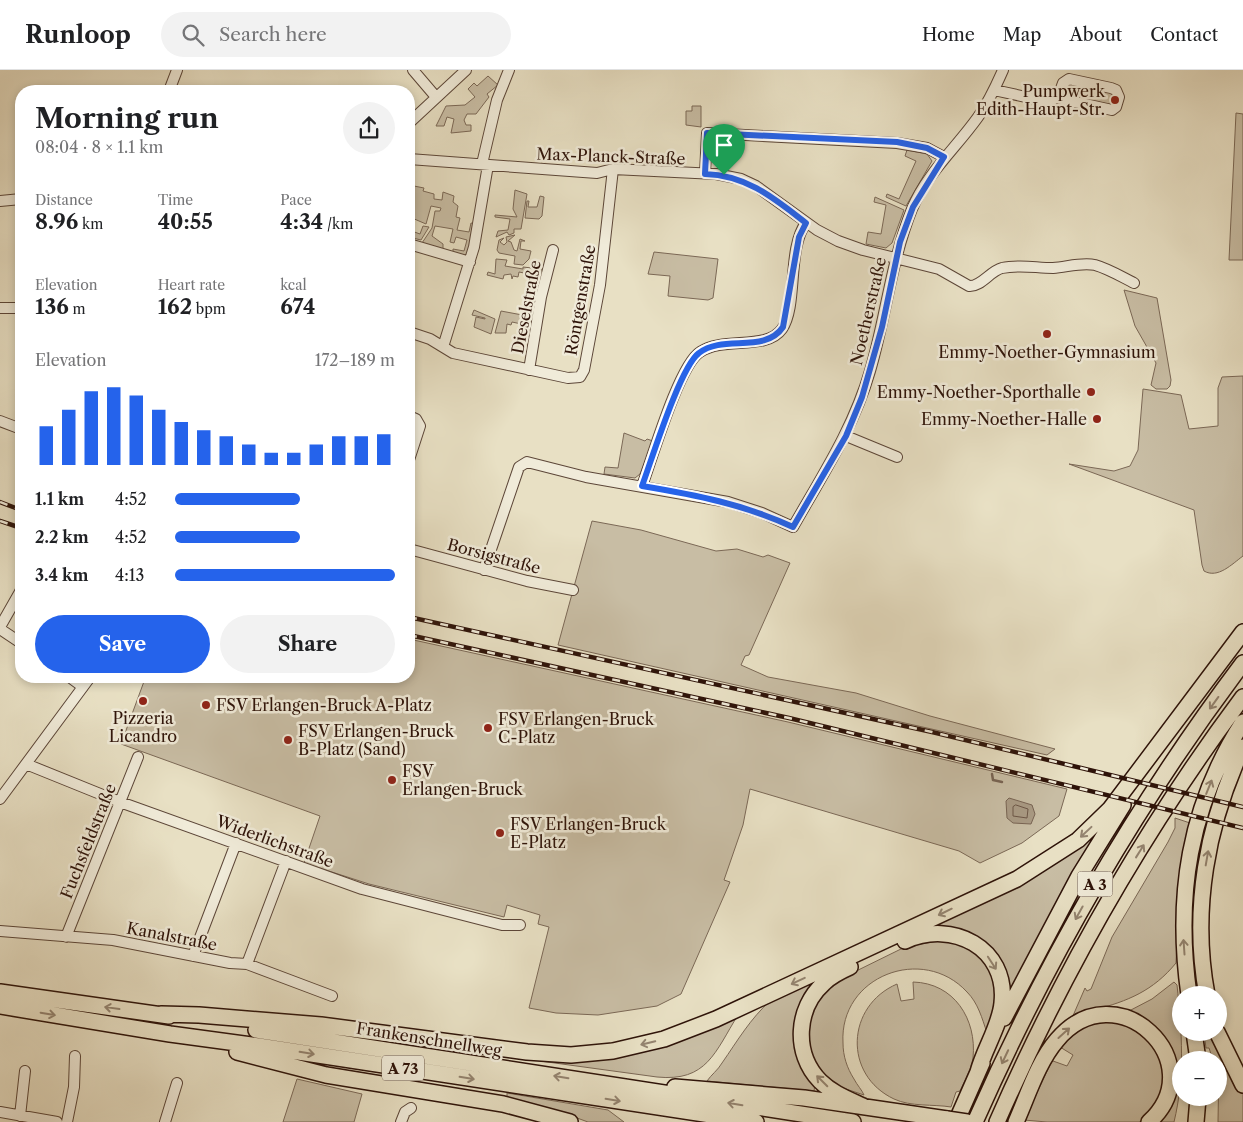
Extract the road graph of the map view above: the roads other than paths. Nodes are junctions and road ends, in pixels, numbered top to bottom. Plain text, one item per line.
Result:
1 (177, 70) edge
2 (413, 70) edge
3 (466, 70) edge
4 (509, 70) edge
5 (1003, 70) edge
6 (171, 85) edge
7 (994, 90) junction
8 (436, 97) junction
9 (1058, 97) junction
10 (415, 117) edge
11 (944, 157) junction
12 (415, 159) edge
13 (485, 164) junction
14 (613, 169) junction
15 (705, 174) junction
16 (15, 200) edge
17 (0, 201) edge
18 (806, 223) junction
19 (415, 246) edge
20 (553, 250) dead end
21 (896, 258) junction
22 (470, 262) junction
23 (1134, 283) dead end
24 (0, 308) edge
25 (15, 308) edge
26 (415, 334) edge
27 (442, 347) junction
28 (529, 370) junction
29 (415, 420) edge
30 (0, 421) edge
31 (15, 427) edge
32 (846, 436) junction
33 (415, 444) edge
34 (897, 457) dead end
35 (642, 486) junction
36 (415, 551) edge
37 (484, 570) junction
38 (573, 590) dead end
39 (15, 600) edge
40 (1, 625) edge
41 (1243, 632) edge
42 (15, 638) edge
43 (1243, 663) edge
44 (78, 683) edge
45 (86, 683) edge
46 (83, 687) junction
47 (1243, 697) edge
48 (1243, 722) edge
49 (1162, 741) junction
50 (1243, 747) edge
51 (138, 756) dead end
52 (26, 764) junction
53 (0, 799) edge
54 (120, 802) junction
55 (236, 843) junction
56 (286, 861) junction
57 (520, 925) dead end
58 (0, 932) edge
59 (66, 937) junction
60 (193, 956) junction
61 (247, 964) junction
62 (1188, 986) edge
63 (1206, 986) edge
64 (0, 992) edge
65 (332, 996) dead end
66 (0, 1006) edge
67 (161, 1014) junction
68 (170, 1034) junction
69 (1221, 1041) edge
70 (75, 1056) dead end
71 (25, 1071) dead end
72 (978, 1072) junction
73 (177, 1083) dead end
74 (609, 1084) junction
75 (1243, 1084) edge
76 (863, 1106) junction
77 (1197, 1106) edge
78 (411, 1108) dead end
79 (0, 1112) edge
80 (16, 1117) edge
81 (952, 1120) edge
82 (57, 1122) edge
83 (67, 1122) edge
84 (165, 1122) edge
85 (401, 1122) edge
86 (570, 1122) edge
87 (756, 1122) edge
88 (853, 1122) edge
89 (966, 1122) edge
90 (975, 1122) edge
91 (997, 1122) edge
92 (1016, 1122) edge
93 (1149, 1122) edge
94 (1196, 1122) edge

1 - 6 street
2 - 8 street
3 - 8 street
4 - 13 street
5 - 7 street, Noetherstraße
7 - 9 street
7 - 11 street, Noetherstraße
8 - 10 street
9 - 9 street
11 - 15 street
11 - 21 street, Noetherstraße
12 - 13 street, Max-Planck-Straße
13 - 14 street, Max-Planck-Straße
13 - 22 street
14 - 15 street, Max-Planck-Straße
14 - 28 street, Röntgenstraße
15 - 18 street, Max-Planck-Straße
16 - 17 street
18 - 21 street, Max-Planck-Straße
18 - 35 street
19 - 22 street
20 - 28 street, Dieselstraße
21 - 23 street, Max-Planck-Straße
21 - 32 street, Noetherstraße
22 - 27 street
24 - 25 street
26 - 27 street, Röntgenstraße
27 - 28 street, Röntgenstraße
29 - 33 street
30 - 31 street
32 - 34 street
32 - 35 street, Noetherstraße
35 - 37 street
36 - 37 street, Borsigstraße
37 - 38 street, Borsigstraße
39 - 40 street
40 - 42 street
41 - 49 highway
43 -> 90 highway, A 3
44 - 46 street
45 - 46 street
46 - 52 street
91 -> 47 highway, A 3
62 -> 48 highway
49 -> 67 highway
49 - 72 highway
63 -> 50 highway
51 - 54 street, Fuchsfeldstraße
52 - 53 street
52 - 54 street, Widerlichstraße
54 - 55 street, Widerlichstraße
54 - 59 street, Fuchsfeldstraße
55 - 56 street, Widerlichstraße
55 - 60 street
56 - 57 street, Widerlichstraße
56 - 61 street
58 - 59 street, Kanalstraße
59 - 60 street, Kanalstraße
60 - 61 street, Kanalstraße
61 - 65 street, Kanalstraße
67 -> 64 highway, Frankenschnellweg / A 73
66 -> 68 highway, Frankenschnellweg / A 73
74 -> 67 highway, Frankenschnellweg / A 73
68 - 86 highway
68 -> 87 highway, Frankenschnellweg / A 73
69 - 75 highway
70 - 83 street
71 - 80 street
76 -> 72 highway
72 - 81 highway
73 - 84 street
74 - 76 highway
88 -> 74 highway, Frankenschnellweg / A 73
76 - 81 highway
77 - 94 highway
78 - 85 street
79 - 80 street
80 - 82 street
81 - 89 highway, bridge
92 -> 93 highway

